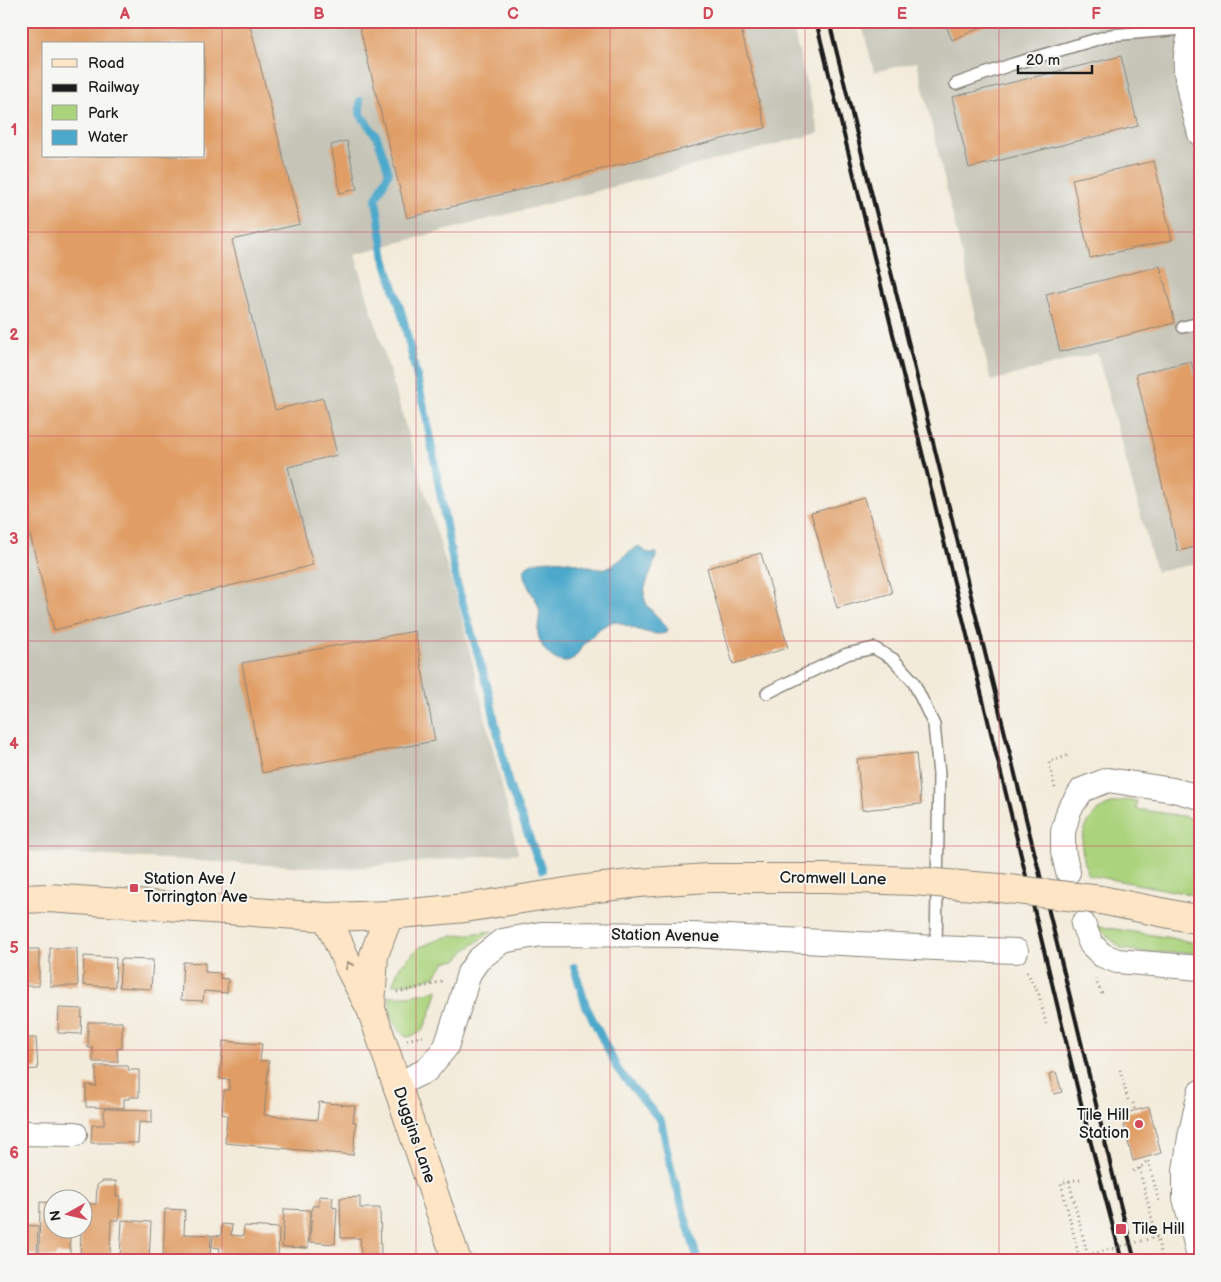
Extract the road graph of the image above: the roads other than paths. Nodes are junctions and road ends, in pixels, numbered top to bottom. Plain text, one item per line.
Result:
1 (1196, 25) edge
2 (956, 84) dead end
3 (1200, 134) edge
4 (1200, 322) edge
5 (1183, 326) dead end
6 (767, 693) dead end
7 (1200, 797) edge
8 (1068, 872) dead end
9 (21, 899) edge
10 (390, 915) junction
11 (327, 917) junction
12 (1200, 920) edge
13 (1082, 924) dead end
14 (936, 948) junction
15 (1016, 951) road end
16 (1200, 968) edge
17 (371, 1009) junction
18 (396, 1085) junction
19 (1200, 1092) edge
20 (21, 1132) edge
21 (74, 1134) dead end
22 (458, 1261) edge
23 (1200, 1261) edge

1 - 2 lane
1 - 3 street
4 - 5 lane
6 - 14 lane
7 - 8 street
9 - 11 street
10 - 11 street
10 - 12 street, Cromwell Lane, bridge
10 - 17 street, Duggins Lane
17 -> 11 street, Duggins Lane
13 - 16 street
14 - 15 street, Station Avenue
14 - 18 street, Station Avenue
17 - 18 street, Duggins Lane
18 - 22 street, Duggins Lane
19 - 23 street
20 - 21 street

